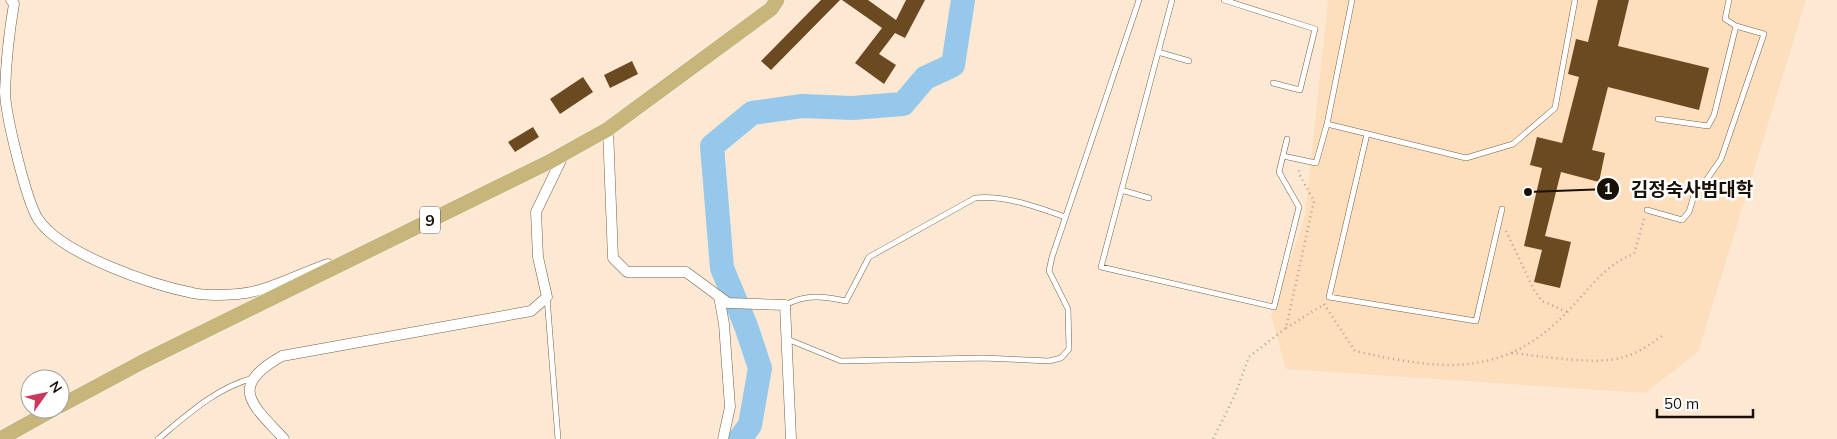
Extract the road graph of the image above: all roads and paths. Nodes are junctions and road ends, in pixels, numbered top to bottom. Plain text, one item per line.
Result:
1 (12, 0) edge
2 (777, 0) edge
3 (1139, 0) edge
4 (1172, 0) edge
5 (1224, 0) edge
6 (1352, 0) edge
7 (1575, 0) edge
8 (1729, 0) edge
9 (1736, 26) junction
10 (1158, 52) junction
11 (1189, 62) dead end
12 (1273, 83) dead end
13 (1658, 119) dead end
14 (1327, 124) junction
15 (608, 129) junction
16 (1367, 134) junction
17 (1287, 139) dead end
18 (564, 154) junction
19 (1282, 156) junction
20 (1121, 190) junction
21 (1149, 198) dead end
22 (1502, 209) dead end
23 (1647, 210) joint
24 (1065, 217) junction
25 (1499, 221) junction
26 (369, 249) junction
27 (719, 296) junction
28 (547, 297) junction
29 (1329, 297) junction
30 (785, 305) junction
31 (1323, 305) junction
32 (1567, 312) junction
33 (1286, 328) dead end
34 (1665, 334) dead end
35 (787, 338) junction
36 (1511, 353) junction
37 (253, 378) junction
38 (70, 401) edge
39 (36, 419) edge
40 (0, 439) edge
41 (158, 439) edge
42 (284, 439) edge
43 (558, 439) edge
44 (723, 439) edge
45 (791, 439) edge

1 - 26 street
2 - 15 main road, 9
3 - 24 lane
4 - 10 lane
5 - 12 lane
6 - 14 lane
7 - 16 lane
8 - 9 lane
9 - 13 lane
9 - 23 lane
10 - 11 lane
10 - 20 lane
14 - 16 lane
14 - 19 lane
15 - 18 main road, 9
15 - 27 street
16 - 29 lane
17 - 19 lane
18 - 26 main road, 9
18 - 28 street
19 - 20 lane
20 - 21 lane
22 - 25 lane
23 - 32 path
24 - 30 lane
24 - 35 lane
25 - 29 lane
25 - 32 path
26 - 38 main road, 9
27 - 30 street
27 - 44 street
28 - 37 street
28 - 43 lane
29 - 31 path
30 - 35 street
31 - 33 path
31 - 36 path
32 - 36 path
34 - 36 path
35 - 45 street
37 - 41 lane
37 - 42 street
39 - 40 main road

